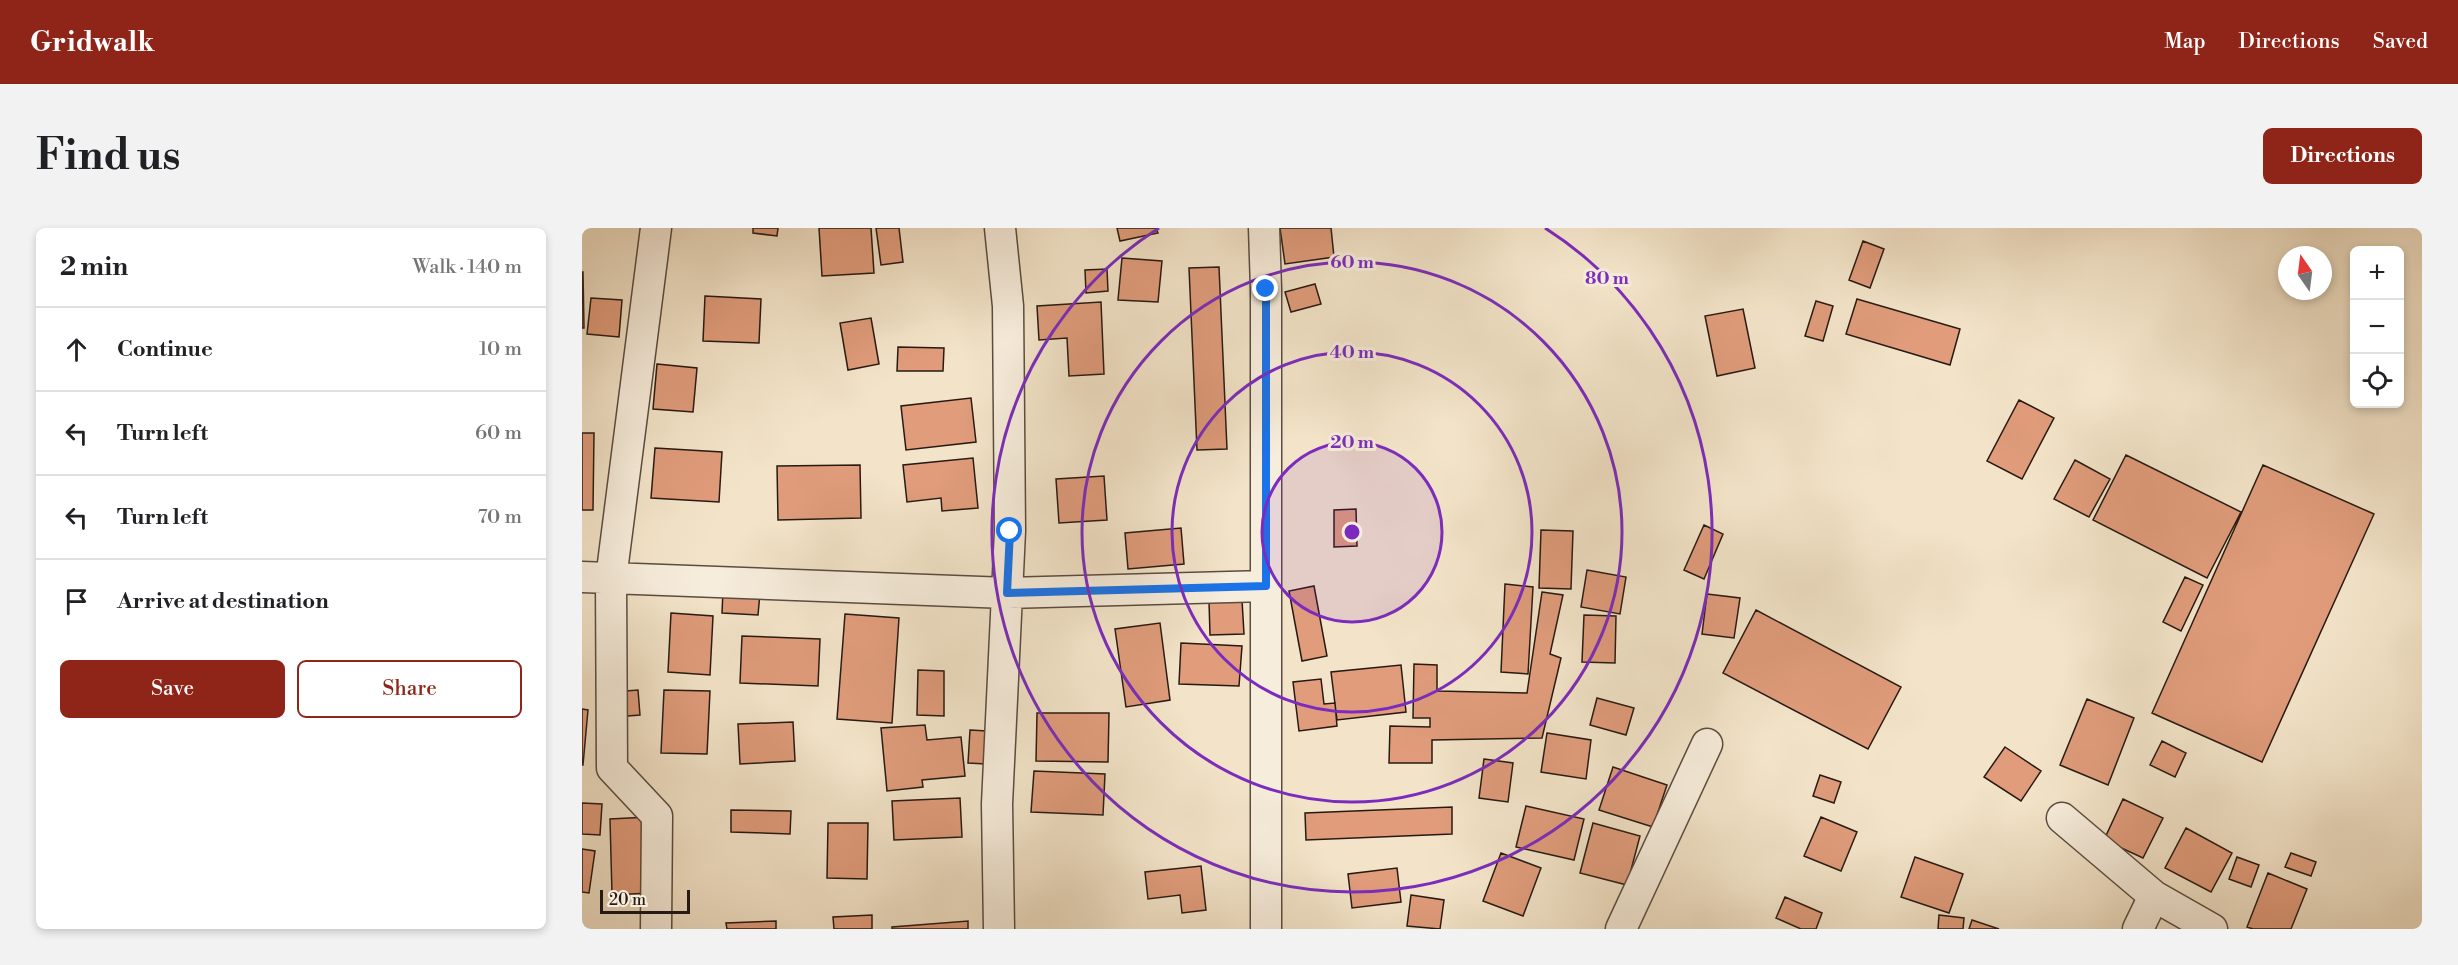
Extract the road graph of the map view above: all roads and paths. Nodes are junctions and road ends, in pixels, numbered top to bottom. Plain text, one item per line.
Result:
1 (656, 228) edge
2 (1000, 228) edge
3 (1264, 228) edge
4 (596, 578) edge
5 (1266, 586) junction
6 (1007, 593) junction
7 (1707, 744) dead end
8 (2062, 818) dead end
9 (2154, 896) junction
10 (656, 929) edge
11 (999, 929) edge
12 (1266, 929) edge
13 (1621, 929) edge
14 (2138, 929) edge
15 (2212, 929) edge

1 - 4 street
2 - 6 street
3 - 5 street
4 - 6 street
4 - 10 street
5 - 6 street
5 - 12 street
6 - 11 street
7 - 13 street
8 - 9 street
9 - 14 street
9 - 15 street

